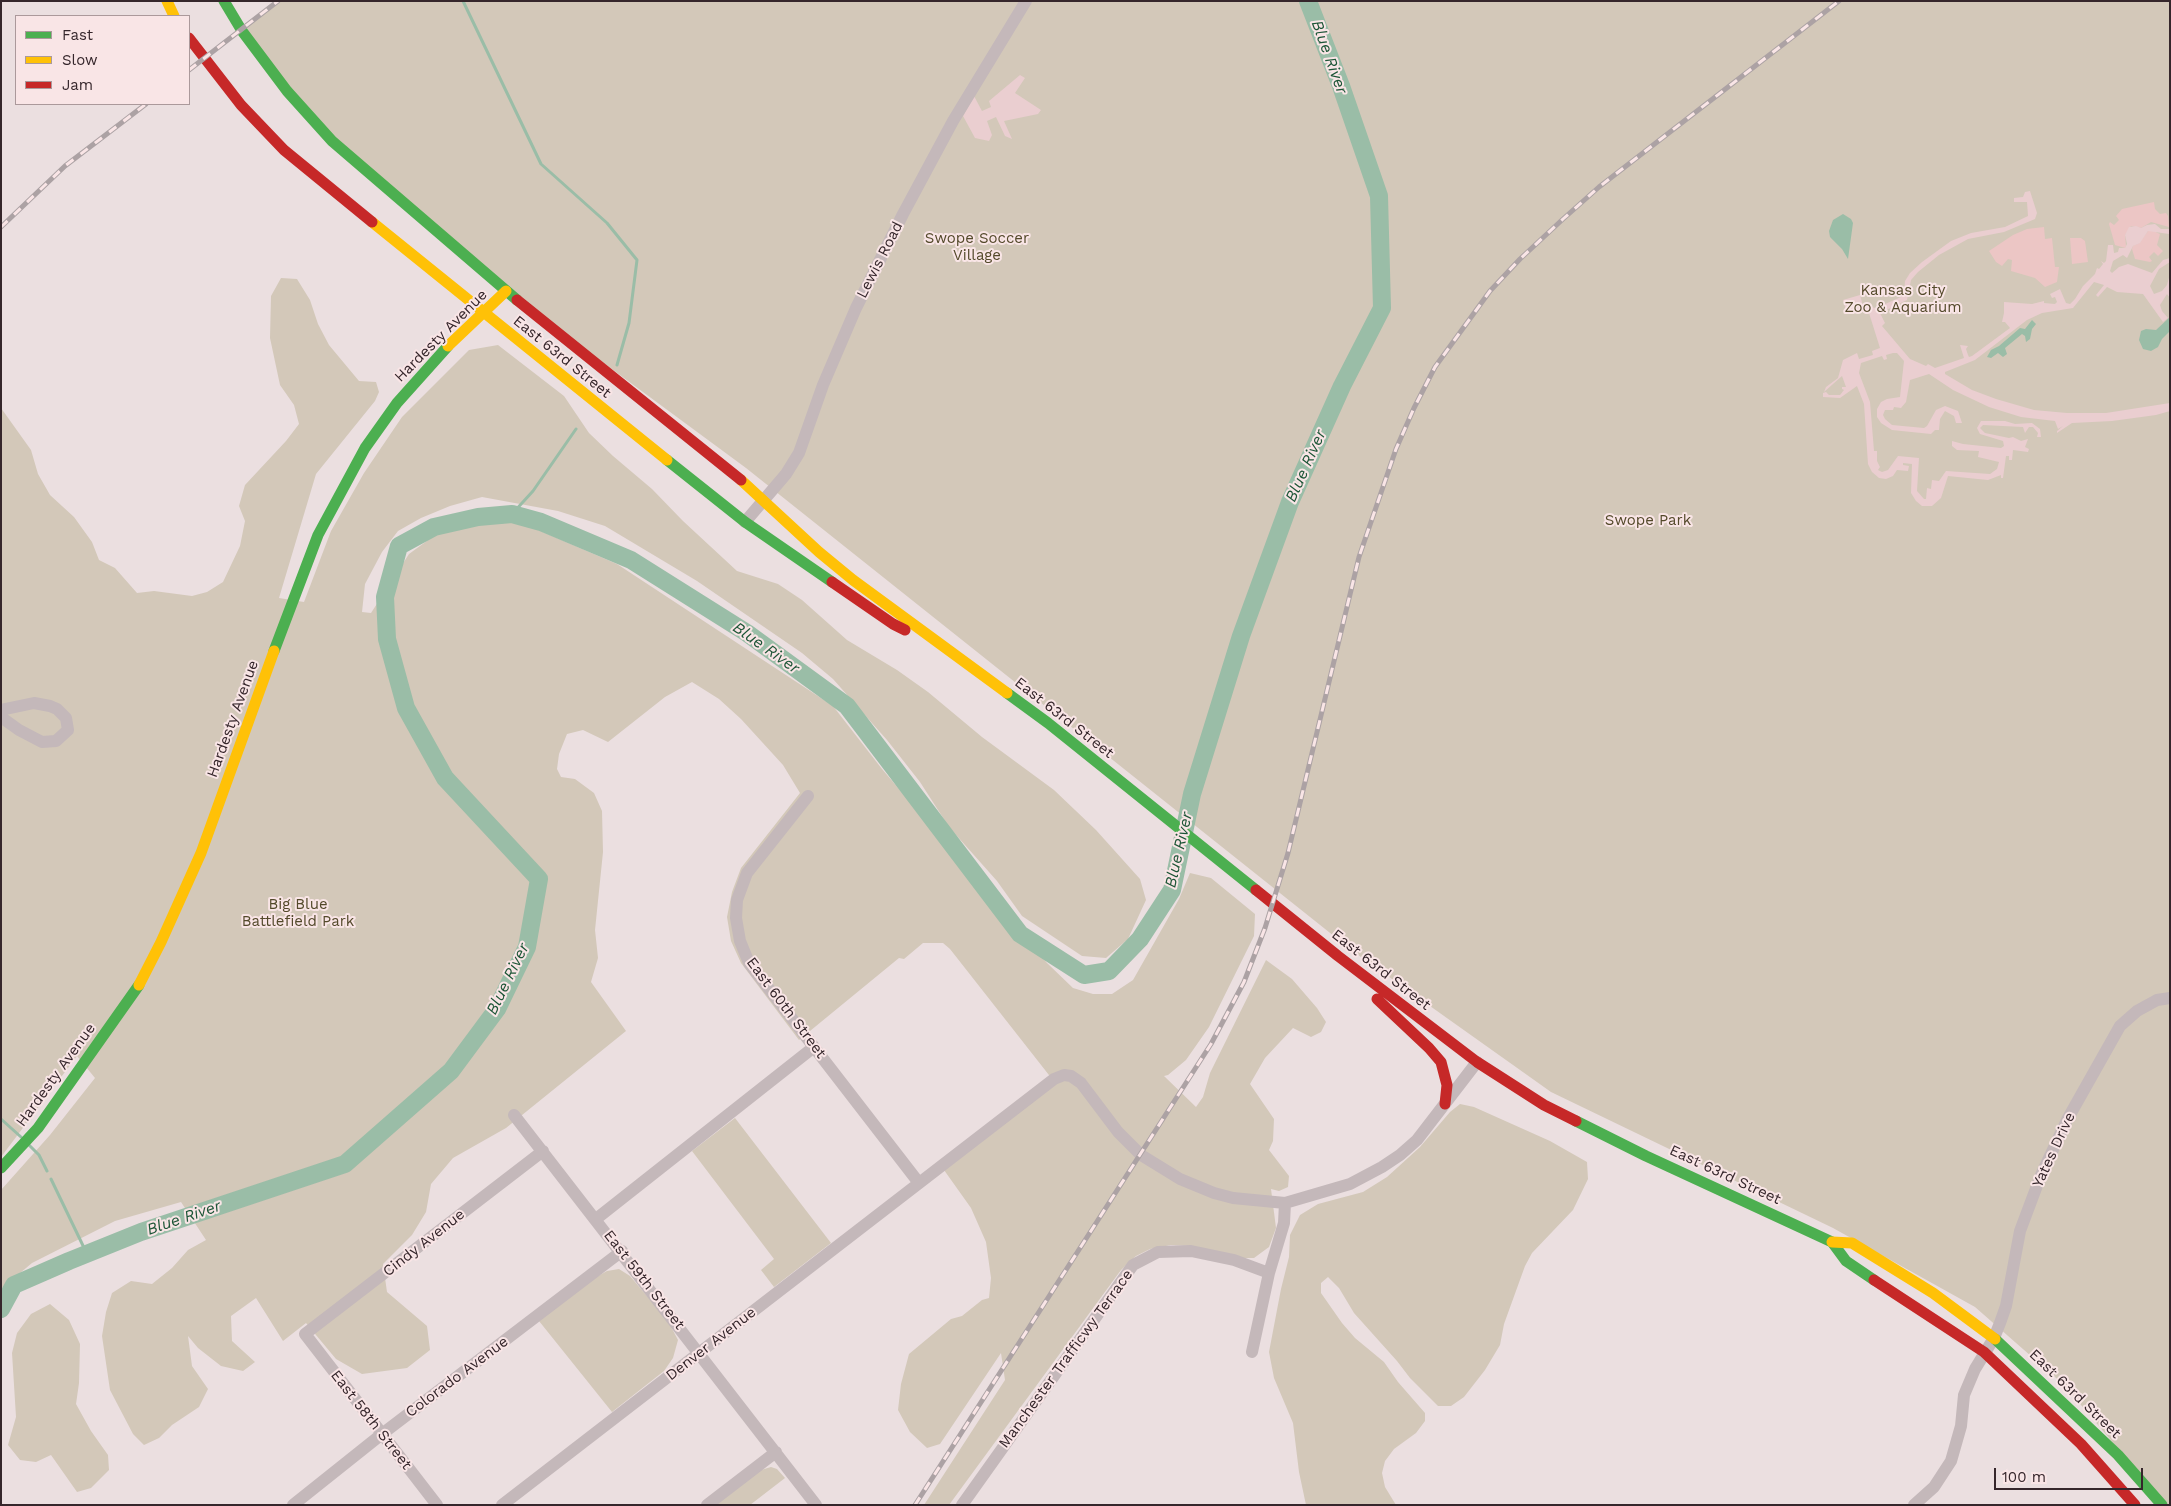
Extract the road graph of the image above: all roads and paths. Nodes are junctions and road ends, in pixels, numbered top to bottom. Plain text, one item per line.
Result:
1 (166, 1) edge
2 (224, 1) edge
3 (1026, 1) edge
4 (173, 15) edge
5 (190, 40) edge
6 (506, 291) junction
7 (483, 313) junction
8 (763, 501) junction
9 (745, 522) junction
10 (954, 654) junction
11 (1, 710) edge
12 (1, 717) edge
13 (808, 796) dead end
14 (1338, 956) junction
15 (2170, 998) edge
16 (814, 1047) junction
17 (1477, 1062) junction
18 (1445, 1104) junction
19 (514, 1115) dead end
20 (543, 1151) junction
21 (1, 1168) edge
22 (919, 1183) junction
23 (1284, 1203) junction
24 (596, 1219) junction
25 (1832, 1242) junction
26 (622, 1251) junction
27 (1269, 1273) junction
28 (305, 1334) joint
29 (1994, 1338) junction
30 (1252, 1352) dead end
31 (1984, 1352) junction
32 (700, 1353) junction
33 (382, 1434) junction
34 (776, 1452) junction
35 (293, 1505) edge
36 (437, 1505) edge
37 (502, 1505) edge
38 (707, 1505) edge
39 (816, 1505) edge
40 (962, 1505) edge
41 (1914, 1505) edge
42 (2135, 1505) edge
43 (2162, 1505) edge

1 - 4 main road
2 - 6 main road, East 63rd Street
3 - 8 street, Lewis Road
5 - 7 main road, East 63rd Street
6 - 7 main road, Hardesty Avenue
6 - 8 main road, East 63rd Street
7 - 9 main road, East 63rd Street
7 - 21 main road, Hardesty Avenue
8 - 9 street, Lewis Road
8 - 10 main road, East 63rd Street
9 - 10 main road, East 63rd Street
10 - 14 main road, East 63rd Street
11 - 12 street
13 - 16 street, East 60th Street
14 - 17 main road, East 63rd Street
14 - 18 main road
15 - 29 street, Yates Drive
16 - 22 street, East 60th Street
16 - 24 street
17 - 18 street
17 - 25 main road, East 63rd Street
18 - 23 street
19 - 20 street, East 59th Street
20 - 24 street, East 59th Street
20 - 28 street, Cindy Avenue
22 - 23 street, Denver Avenue
22 - 32 street, Denver Avenue
23 - 27 street
24 - 26 street, East 59th Street
25 - 29 main road, East 63rd Street
25 - 31 main road, East 63rd Street
26 - 32 street, East 59th Street
26 - 33 street, Colorado Avenue
27 - 30 street
27 - 40 street, Manchester Trafficwy Terrace
28 - 33 street, East 58th Street
29 - 31 street, Yates Drive
29 - 43 main road, East 63rd Street
31 - 41 street, Yates Drive
31 - 42 main road, East 63rd Street
32 - 34 street, East 59th Street
32 - 37 street, Denver Avenue
33 - 35 street, Colorado Avenue
33 - 36 street, East 58th Street
34 - 38 street
34 - 39 street, East 59th Street

